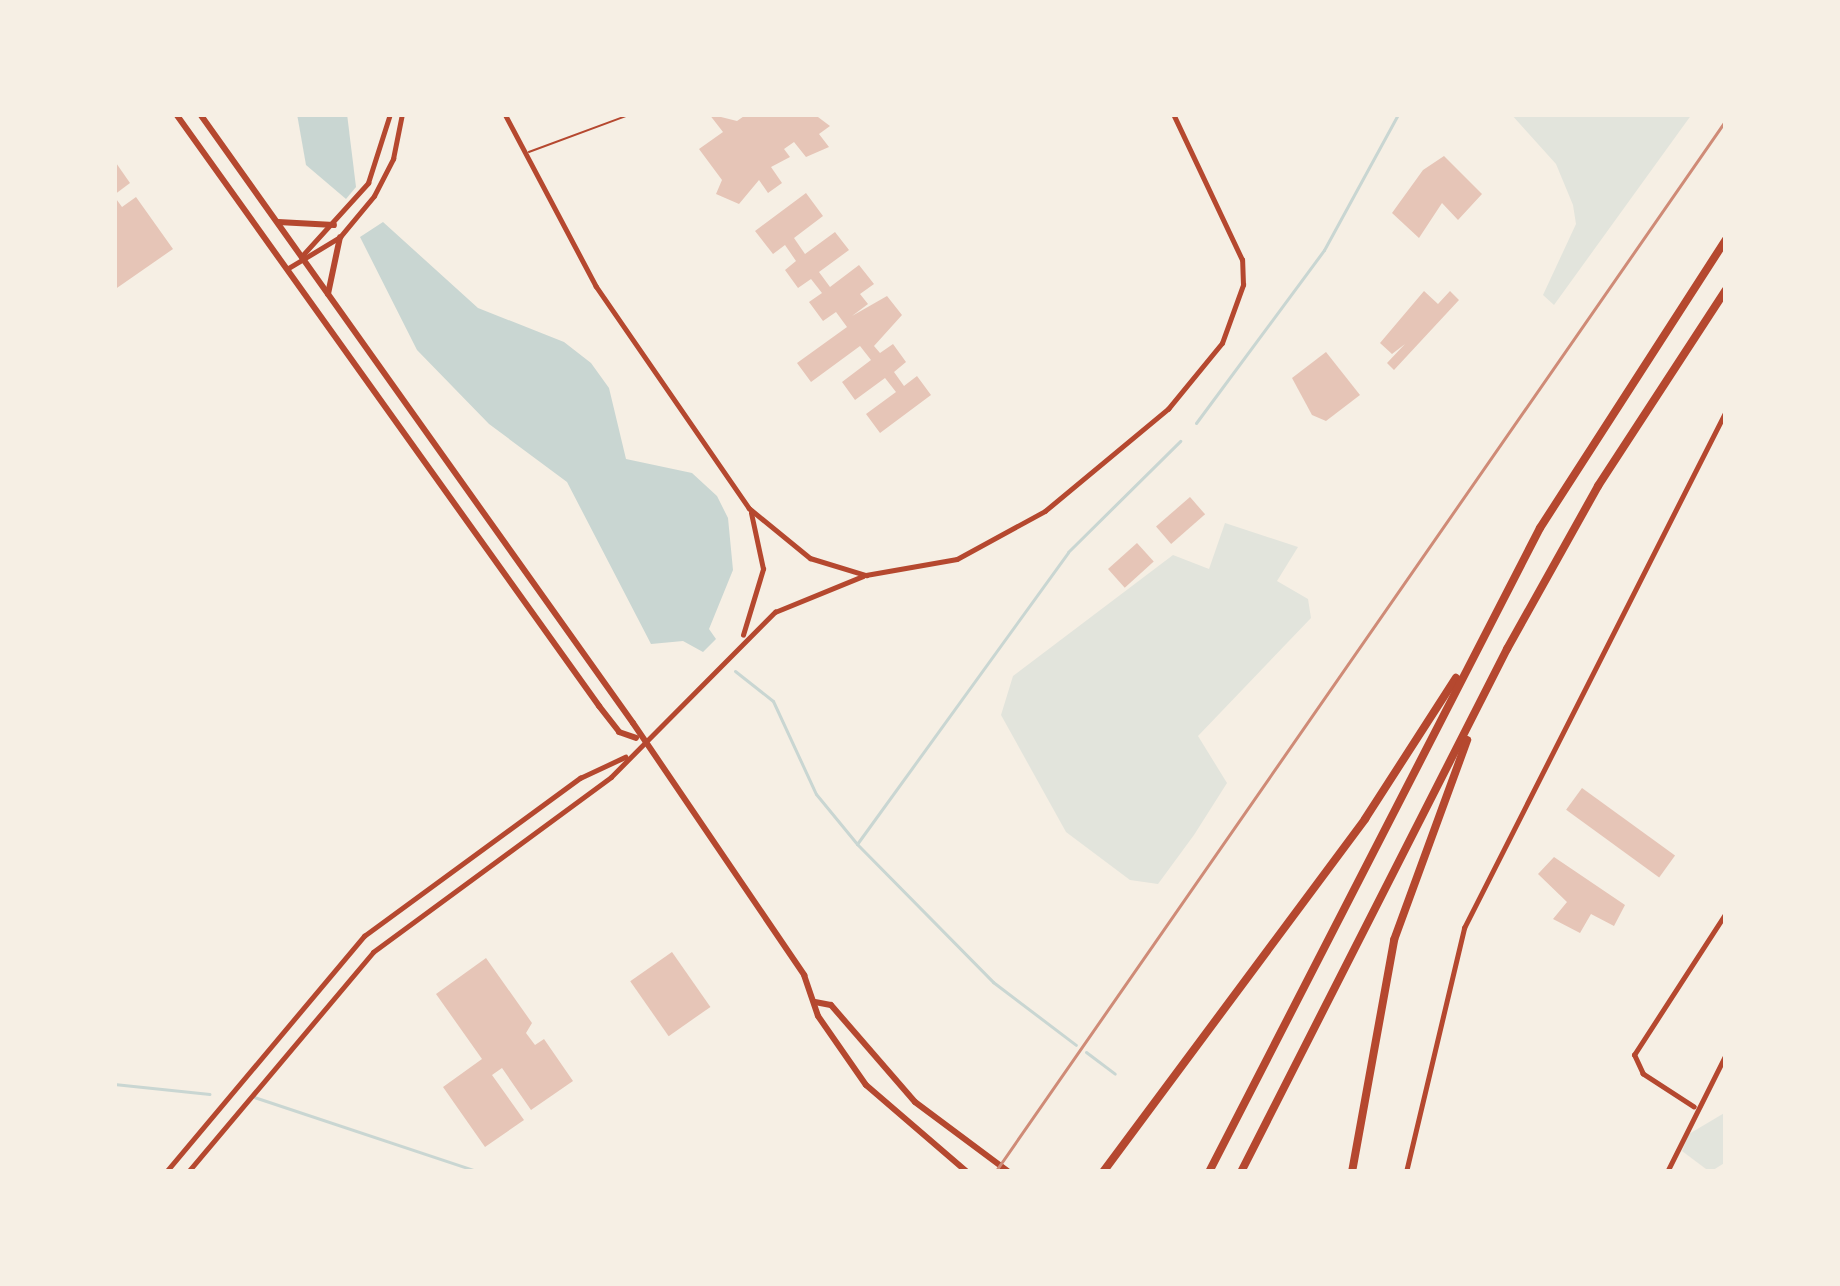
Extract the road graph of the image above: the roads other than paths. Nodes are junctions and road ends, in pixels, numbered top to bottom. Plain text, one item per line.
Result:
1 (176, 114) edge
2 (200, 114) edge
3 (391, 114) edge
4 (402, 114) edge
5 (505, 114) edge
6 (632, 114) edge
7 (1173, 114) edge
8 (526, 153) junction
9 (273, 218) junction
10 (334, 225) junction
11 (340, 237) junction
12 (1726, 238) edge
13 (301, 259) junction
14 (287, 269) junction
15 (1726, 290) edge
16 (327, 297) junction
17 (1726, 411) edge
18 (749, 508) junction
19 (866, 575) junction
20 (741, 638) junction
21 (1474, 652) junction
22 (1478, 709) junction
23 (638, 741) junction
24 (626, 757) junction
25 (1726, 913) edge
26 (815, 1001) junction
27 (1726, 1054) edge
28 (1694, 1107) junction
29 (166, 1172) edge
30 (188, 1172) edge
31 (967, 1172) edge
32 (1009, 1172) edge
33 (1100, 1172) edge
34 (1209, 1172) edge
35 (1241, 1172) edge
36 (1352, 1172) edge
37 (1406, 1172) edge
38 (1667, 1172) edge

1 - 14 main road
2 - 9 main road
3 - 10 street
4 - 11 street
5 - 8 street
6 - 8 lane
7 - 19 street
8 - 18 street
9 - 10 main road
9 - 13 main road
10 - 13 street
11 - 13 street
11 - 16 main road
12 - 21 highway
13 - 14 street
13 - 16 main road
14 - 23 main road
15 - 22 highway
16 - 23 main road
17 - 37 street
18 - 19 street
18 - 20 street
19 - 20 street
20 - 23 street
21 - 33 highway
21 - 34 highway
22 - 35 highway
22 - 36 highway
23 - 24 street
23 - 26 main road
24 - 29 street
24 - 30 street
25 - 28 street
26 - 31 main road
26 - 32 main road
27 - 28 street
28 - 38 street

